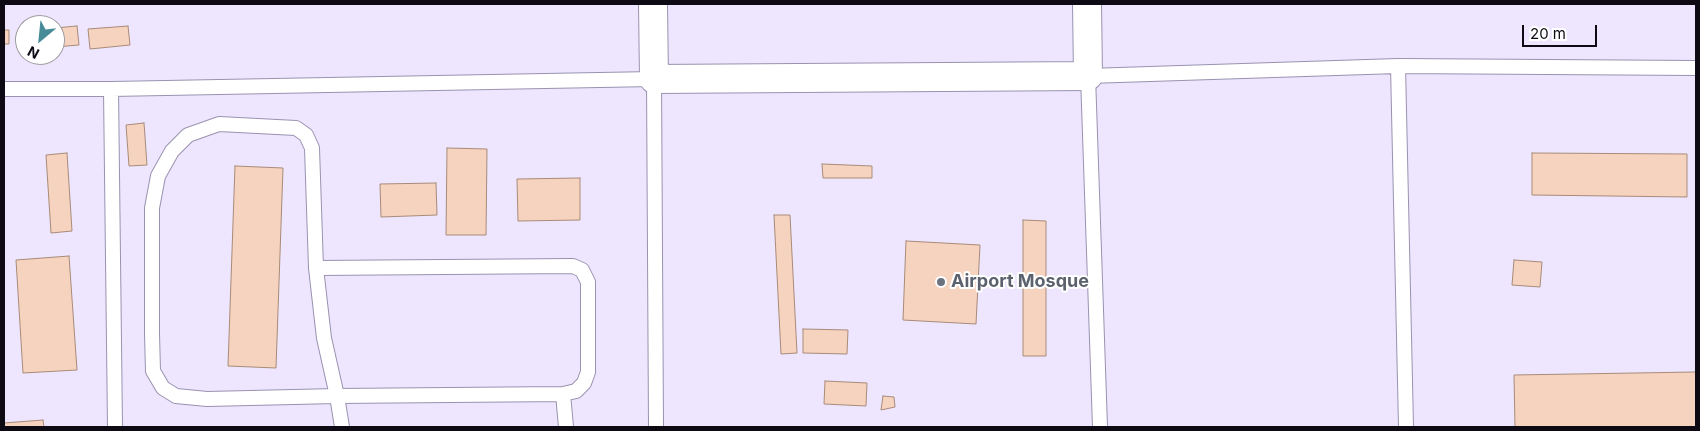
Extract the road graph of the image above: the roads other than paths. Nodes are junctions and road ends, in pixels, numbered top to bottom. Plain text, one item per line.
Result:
1 (653, 4) edge
2 (1088, 4) edge
3 (1398, 66) junction
4 (1696, 68) edge
5 (1088, 76) junction
6 (654, 79) junction
7 (4, 89) edge
8 (111, 90) junction
9 (316, 268) junction
10 (563, 394) junction
11 (337, 396) junction
12 (1098, 425) edge
13 (115, 427) edge
14 (342, 427) edge
15 (566, 427) edge
16 (656, 427) edge
17 (1406, 427) edge

1 - 6 street
2 - 5 street
3 - 4 lane
3 - 5 lane
3 - 17 lane
5 - 6 street
5 - 12 lane
6 - 8 lane
6 - 16 lane
7 - 8 lane
8 - 13 lane
9 - 10 lane
9 - 11 lane
9 - 11 lane
10 - 11 lane
10 - 15 lane
11 - 14 lane

